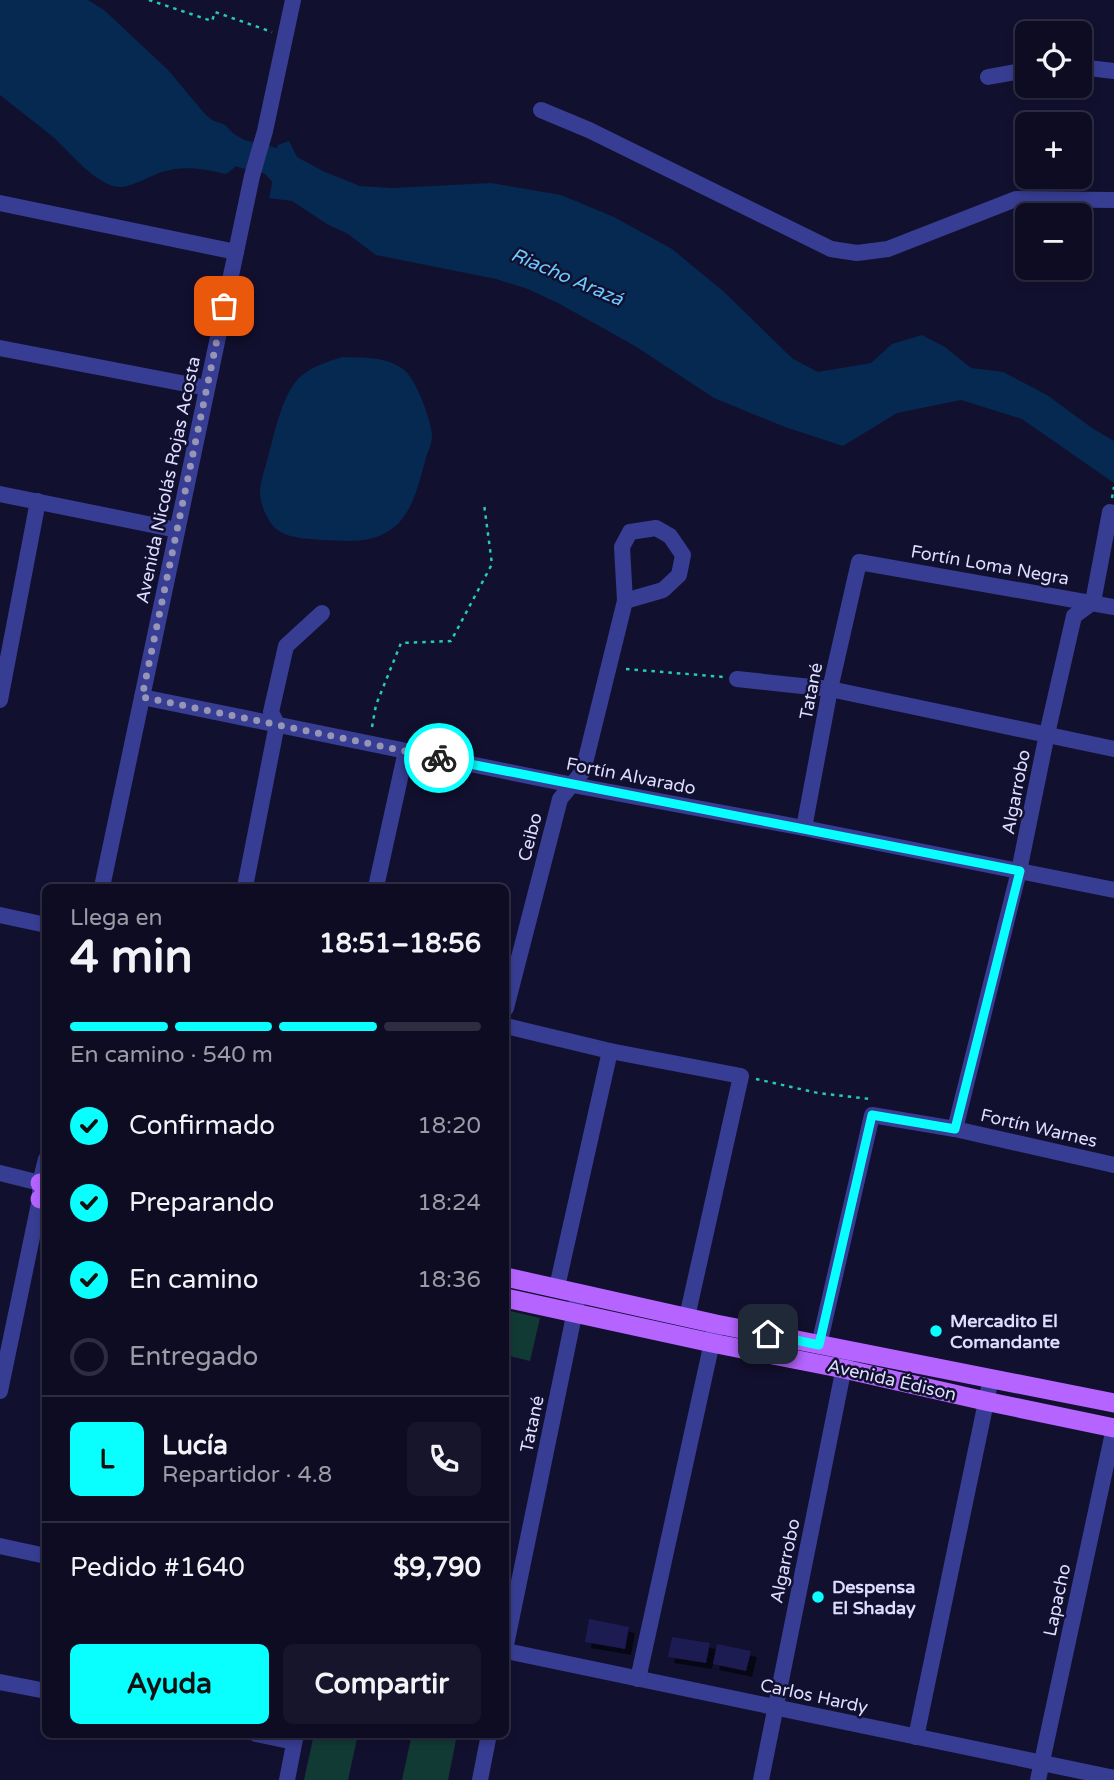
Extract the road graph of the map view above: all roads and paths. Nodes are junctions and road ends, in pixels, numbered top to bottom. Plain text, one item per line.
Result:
1 (149, 0) edge
2 (293, 0) edge
3 (285, 37) junction
4 (1092, 68) edge
5 (1114, 71) edge
6 (1015, 72) edge
7 (988, 77) dead end
8 (541, 110) dead end
9 (1114, 200) edge
10 (0, 203) edge
11 (236, 252) junction
12 (0, 348) edge
13 (207, 387) junction
14 (0, 494) edge
15 (38, 502) junction
16 (484, 504) dead end
17 (1110, 512) dead end
18 (177, 530) junction
19 (859, 562) joint
20 (625, 601) junction
21 (1093, 602) junction
22 (1114, 607) edge
23 (322, 613) dead end
24 (608, 667) junction
25 (737, 679) joint
26 (830, 689) junction
27 (142, 697) junction
28 (0, 700) edge
29 (276, 724) junction
30 (1047, 734) junction
31 (369, 744) junction
32 (1114, 749) edge
33 (406, 751) junction
34 (573, 785) junction
35 (804, 828) junction
36 (1020, 871) junction
37 (103, 884) edge
38 (246, 884) edge
39 (377, 884) edge
40 (1114, 890) edge
41 (0, 915) edge
42 (42, 924) edge
43 (509, 996) edge
44 (509, 1028) edge
45 (610, 1051) junction
46 (741, 1076) junction
47 (872, 1115) junction
48 (955, 1129) junction
49 (1114, 1165) edge
50 (0, 1173) edge
51 (42, 1191) edge
52 (42, 1196) edge
53 (509, 1277) edge
54 (558, 1287) junction
55 (509, 1298) edge
56 (577, 1303) junction
57 (687, 1317) junction
58 (714, 1333) junction
59 (819, 1345) junction
60 (846, 1360) junction
61 (990, 1378) junction
62 (0, 1391) edge
63 (985, 1401) junction
64 (1114, 1403) edge
65 (1114, 1428) edge
66 (0, 1546) edge
67 (42, 1555) edge
68 (509, 1631) edge
69 (509, 1652) edge
70 (638, 1679) junction
71 (0, 1682) edge
72 (42, 1690) edge
73 (774, 1707) junction
74 (916, 1737) junction
75 (295, 1738) edge
76 (488, 1738) edge
77 (1041, 1763) junction
78 (1114, 1778) edge
79 (287, 1780) edge
80 (480, 1780) edge
81 (761, 1780) edge
82 (1038, 1780) edge

1 - 3 path
2 - 3 street, Avenida Nicolás Rojas Acosta
3 - 11 street, Avenida Nicolás Rojas Acosta
4 - 5 street
6 - 7 street
8 - 9 street
10 - 11 street
11 - 13 street, Avenida Nicolás Rojas Acosta
12 - 13 street
13 - 18 street, Avenida Nicolás Rojas Acosta
14 - 15 street
15 - 18 street
15 - 28 street
16 - 31 path
17 - 21 street, Algarrobo
18 - 27 street, Avenida Nicolás Rojas Acosta
19 - 21 street, Fortín Loma Negra
19 - 26 street, Tatané
20 - 20 street, Ceibo
20 - 24 street, Ceibo
21 - 22 street, Fortín Loma Negra
21 - 30 street, Algarrobo
23 - 29 street
24 - 25 path
24 - 34 street, Ceibo
25 - 26 street
26 - 30 street
26 - 35 street, Tatané
27 - 29 street, Fortín Alvarado
27 - 37 street, Avenida Nicolás Rojas Acosta
29 - 31 street, Fortín Alvarado
29 - 38 street
30 - 32 street
30 - 36 street, Algarrobo
31 - 33 street, Fortín Alvarado
33 - 34 street, Fortín Alvarado
33 - 39 street
34 - 35 street, Fortín Alvarado
34 - 43 street, Ceibo
35 - 36 street, Fortín Alvarado
36 - 40 street, Fortín Alvarado
36 - 48 street, Algarrobo
41 - 42 street
44 - 45 street
45 - 46 street
45 - 54 street
46 - 47 path
46 - 57 street
47 - 48 street, Fortín Warnes
47 - 59 street
48 - 49 street, Fortín Warnes
50 - 51 street
52 - 62 street
53 - 54 main road, Avenida Édison
54 - 56 main road, Avenida Édison
55 - 56 main road, Avenida Édison
56 - 57 main road, Avenida Édison
56 - 58 main road, Avenida Édison
56 - 68 street, Tatané
57 - 58 main road, Avenida Édison
58 - 59 main road, Avenida Édison
58 - 60 main road, Avenida Édison
58 - 70 street
59 - 60 main road, Avenida Édison
60 - 61 main road, Avenida Édison
60 - 63 main road, Avenida Édison
60 - 73 street, Algarrobo
61 - 63 street
61 - 64 main road, Avenida Édison
63 - 65 main road, Avenida Édison
63 - 74 street
65 - 77 street, Lapacho
66 - 67 street
69 - 70 street, Carlos Hardy
70 - 73 street, Carlos Hardy
71 - 72 street
73 - 74 street, Carlos Hardy
73 - 81 street, Algarrobo
74 - 77 street, Carlos Hardy
75 - 79 street
76 - 80 street
77 - 78 street, Carlos Hardy
77 - 82 street, Lapacho

